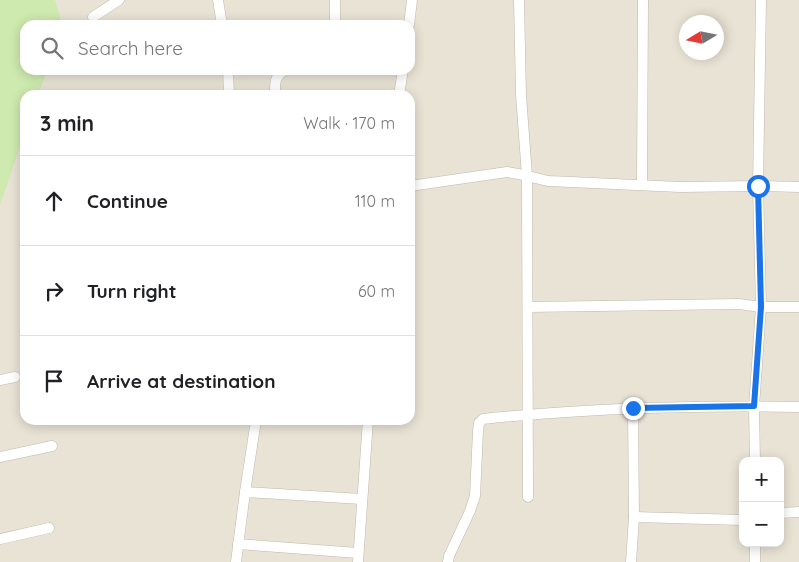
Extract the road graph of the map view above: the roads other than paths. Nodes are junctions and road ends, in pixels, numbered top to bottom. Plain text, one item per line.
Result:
1 (119, 0) edge
2 (218, 0) edge
3 (335, 0) edge
4 (412, 0) edge
5 (519, 0) edge
6 (643, 0) edge
7 (761, 0) edge
8 (93, 17) dead end
9 (221, 20) edge
10 (334, 20) edge
11 (410, 20) edge
12 (228, 75) edge
13 (279, 75) edge
14 (402, 75) edge
15 (229, 90) edge
16 (275, 90) edge
17 (400, 90) edge
18 (527, 176) junction
19 (415, 185) edge
20 (642, 185) junction
21 (758, 186) junction
22 (799, 187) edge
23 (528, 307) junction
24 (761, 307) junction
25 (799, 307) edge
26 (15, 377) dead end
27 (0, 380) edge
28 (754, 406) junction
29 (799, 407) edge
30 (633, 408) junction
31 (528, 414) junction
32 (255, 425) edge
33 (368, 425) edge
34 (52, 446) dead end
35 (0, 457) edge
36 (755, 457) edge
37 (245, 492) junction
38 (528, 497) dead end
39 (362, 499) junction
40 (799, 512) edge
41 (784, 513) edge
42 (634, 517) junction
43 (739, 520) edge
44 (49, 528) dead end
45 (0, 538) edge
46 (238, 544) junction
47 (755, 547) edge
48 (358, 558) edge
49 (236, 562) edge
50 (448, 562) edge
51 (631, 562) edge
52 (755, 562) edge

1 - 8 street
2 - 9 street
3 - 10 street
4 - 11 street
5 - 18 street
6 - 20 street
7 - 21 street
12 - 15 street
13 - 16 street
14 - 17 street
18 - 19 street
18 - 20 street
18 - 23 street
20 - 21 street
21 - 22 street
21 - 24 street
23 - 24 street
23 - 31 street
24 - 25 street
24 - 28 street
26 - 27 street
28 - 29 street
28 - 30 street
28 - 36 street
30 - 31 street
30 - 42 street
31 - 38 street
31 - 50 street
32 - 37 street
33 - 39 street
34 - 35 street
37 - 39 street
37 - 46 street
39 - 48 street
40 - 41 street
42 - 43 street
42 - 51 street
44 - 45 street
46 - 48 street
46 - 49 street
47 - 52 street

